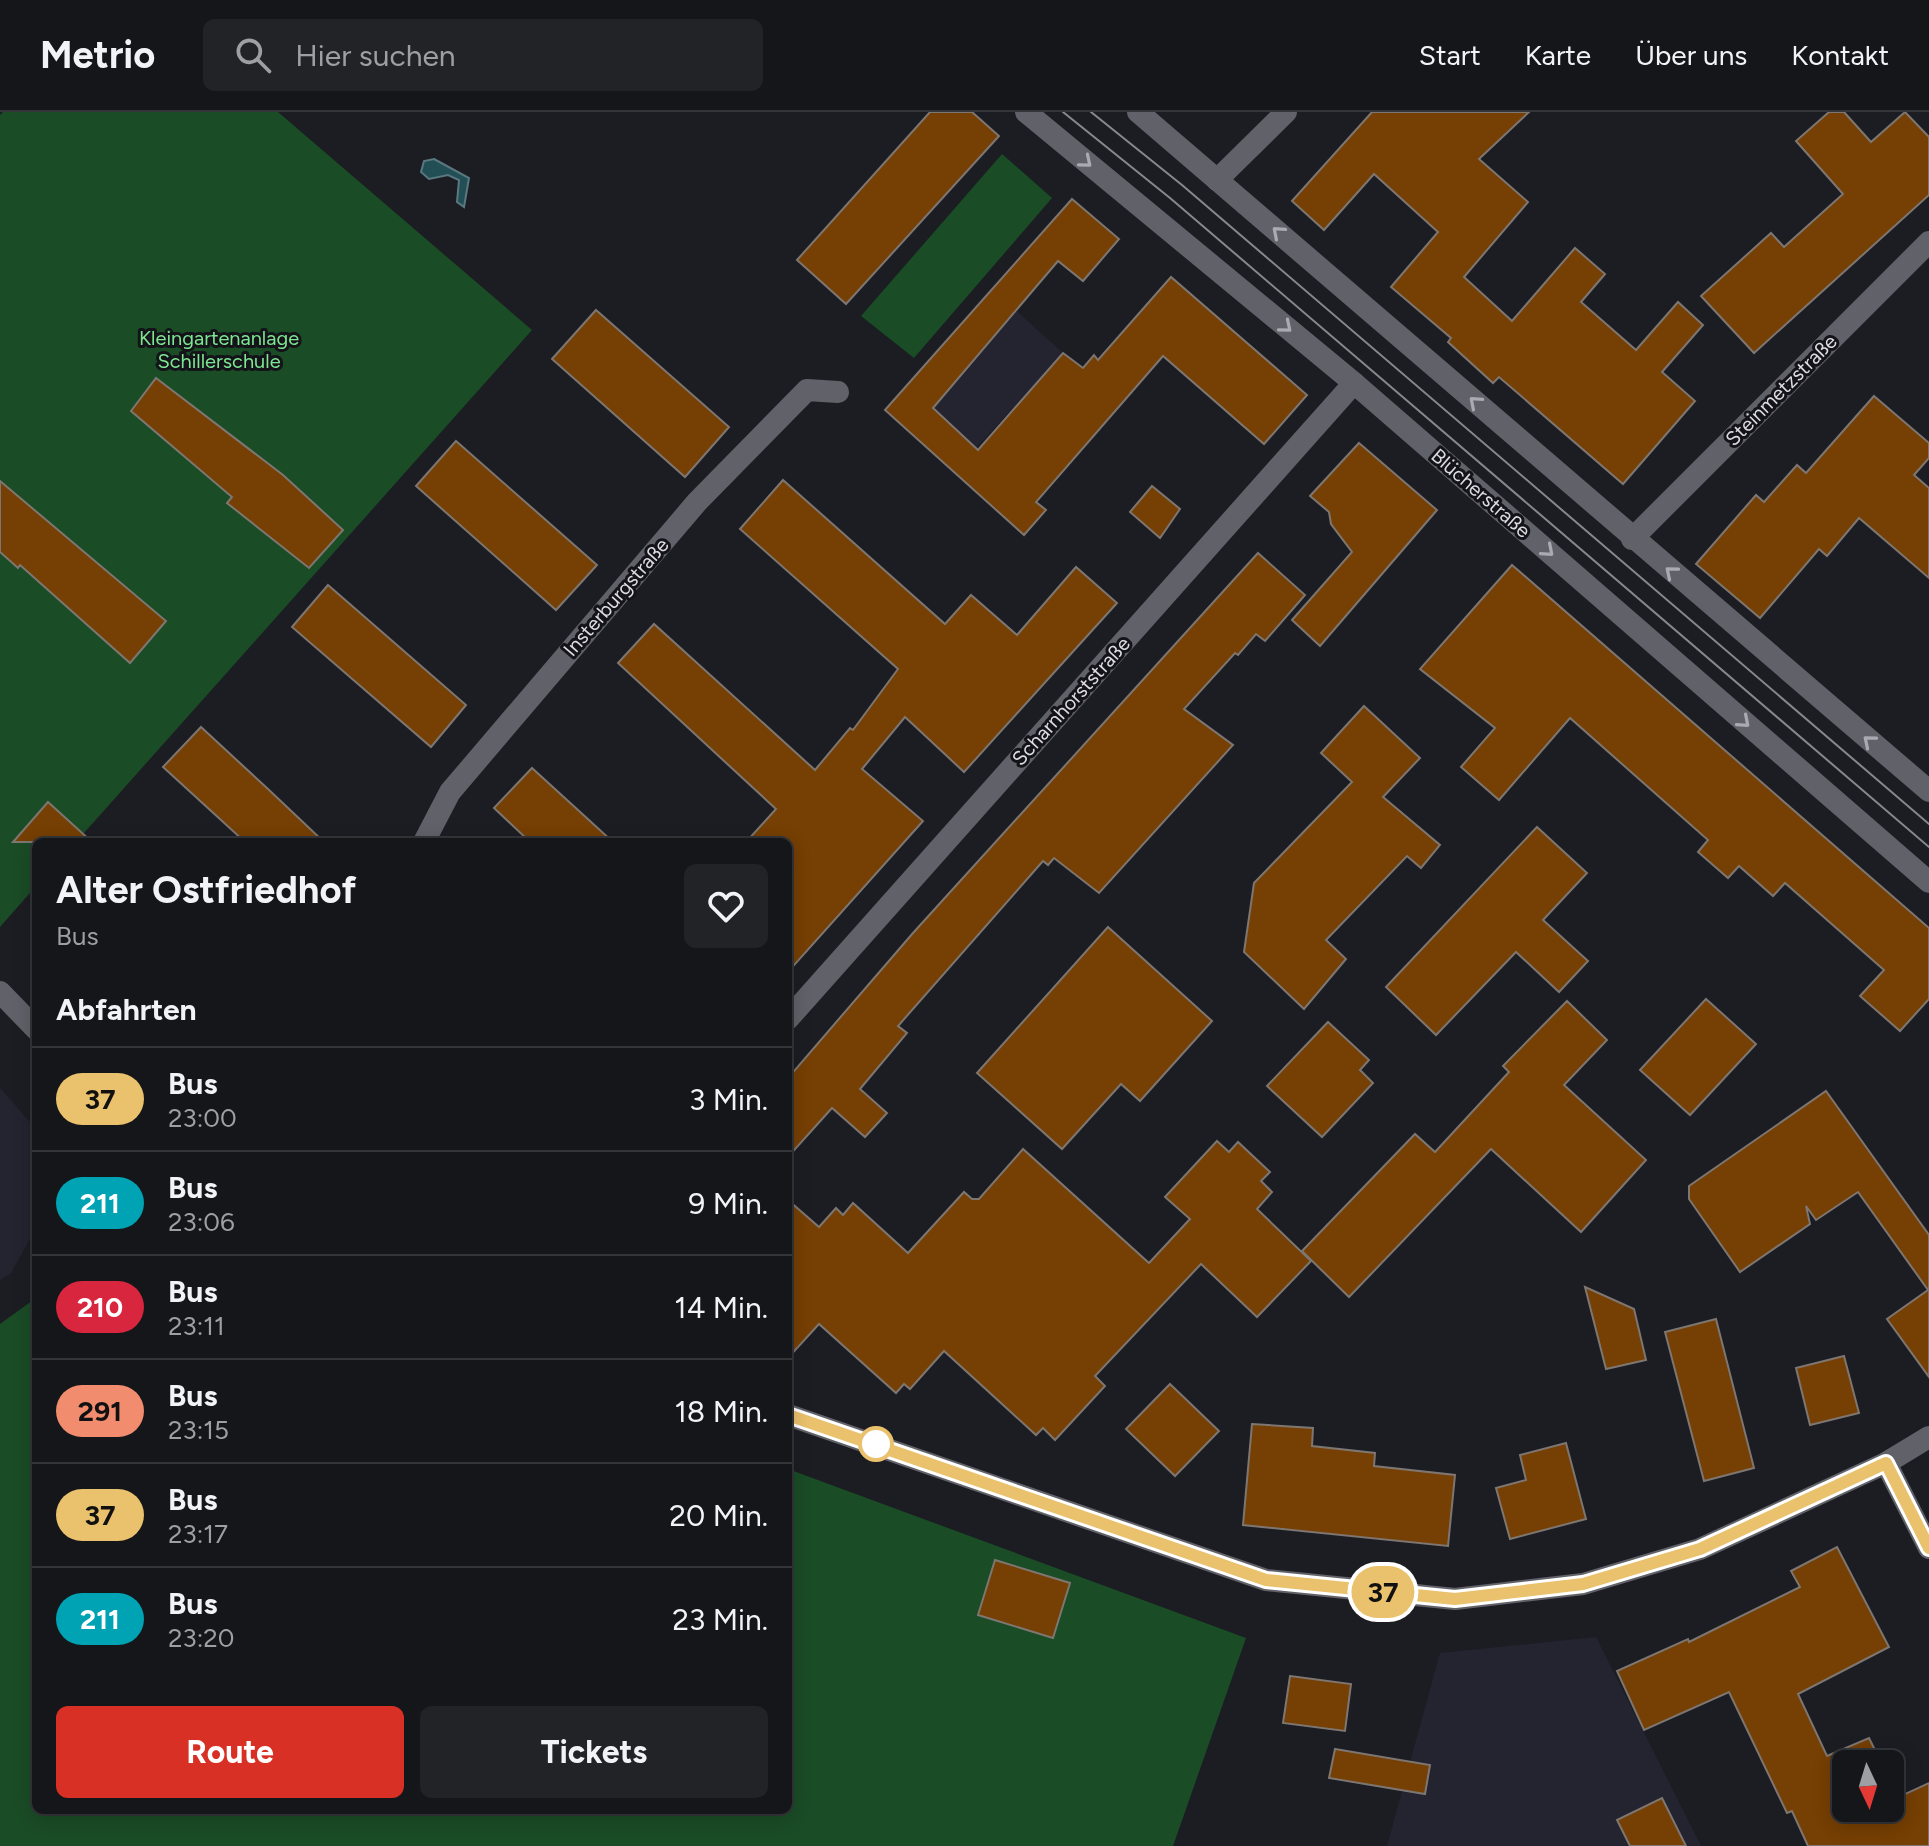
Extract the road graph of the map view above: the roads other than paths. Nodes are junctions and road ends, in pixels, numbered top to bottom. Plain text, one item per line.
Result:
1 (1026, 112) edge
2 (1138, 112) edge
3 (1286, 112) edge
4 (1217, 180) junction
5 (1929, 242) edge
6 (1354, 383) junction
7 (838, 392) dead end
8 (1632, 539) junction
9 (1929, 791) edge
10 (426, 838) edge
11 (1929, 882) edge
12 (0, 992) edge
13 (792, 1015) edge
14 (32, 1025) edge
15 (792, 1416) edge
16 (1929, 1437) edge
17 (1886, 1463) junction
18 (1929, 1548) edge

1 -> 6 street, Blücherstraße
2 - 4 street
3 - 4 street
8 -> 4 street
5 - 8 street, Steinmetzstraße
6 -> 11 street, Blücherstraße
6 - 13 street, Scharnhorststraße
7 - 10 street, Insterburgstraße
9 -> 8 street
12 - 14 street
15 - 17 street
16 - 17 street
17 - 18 street

